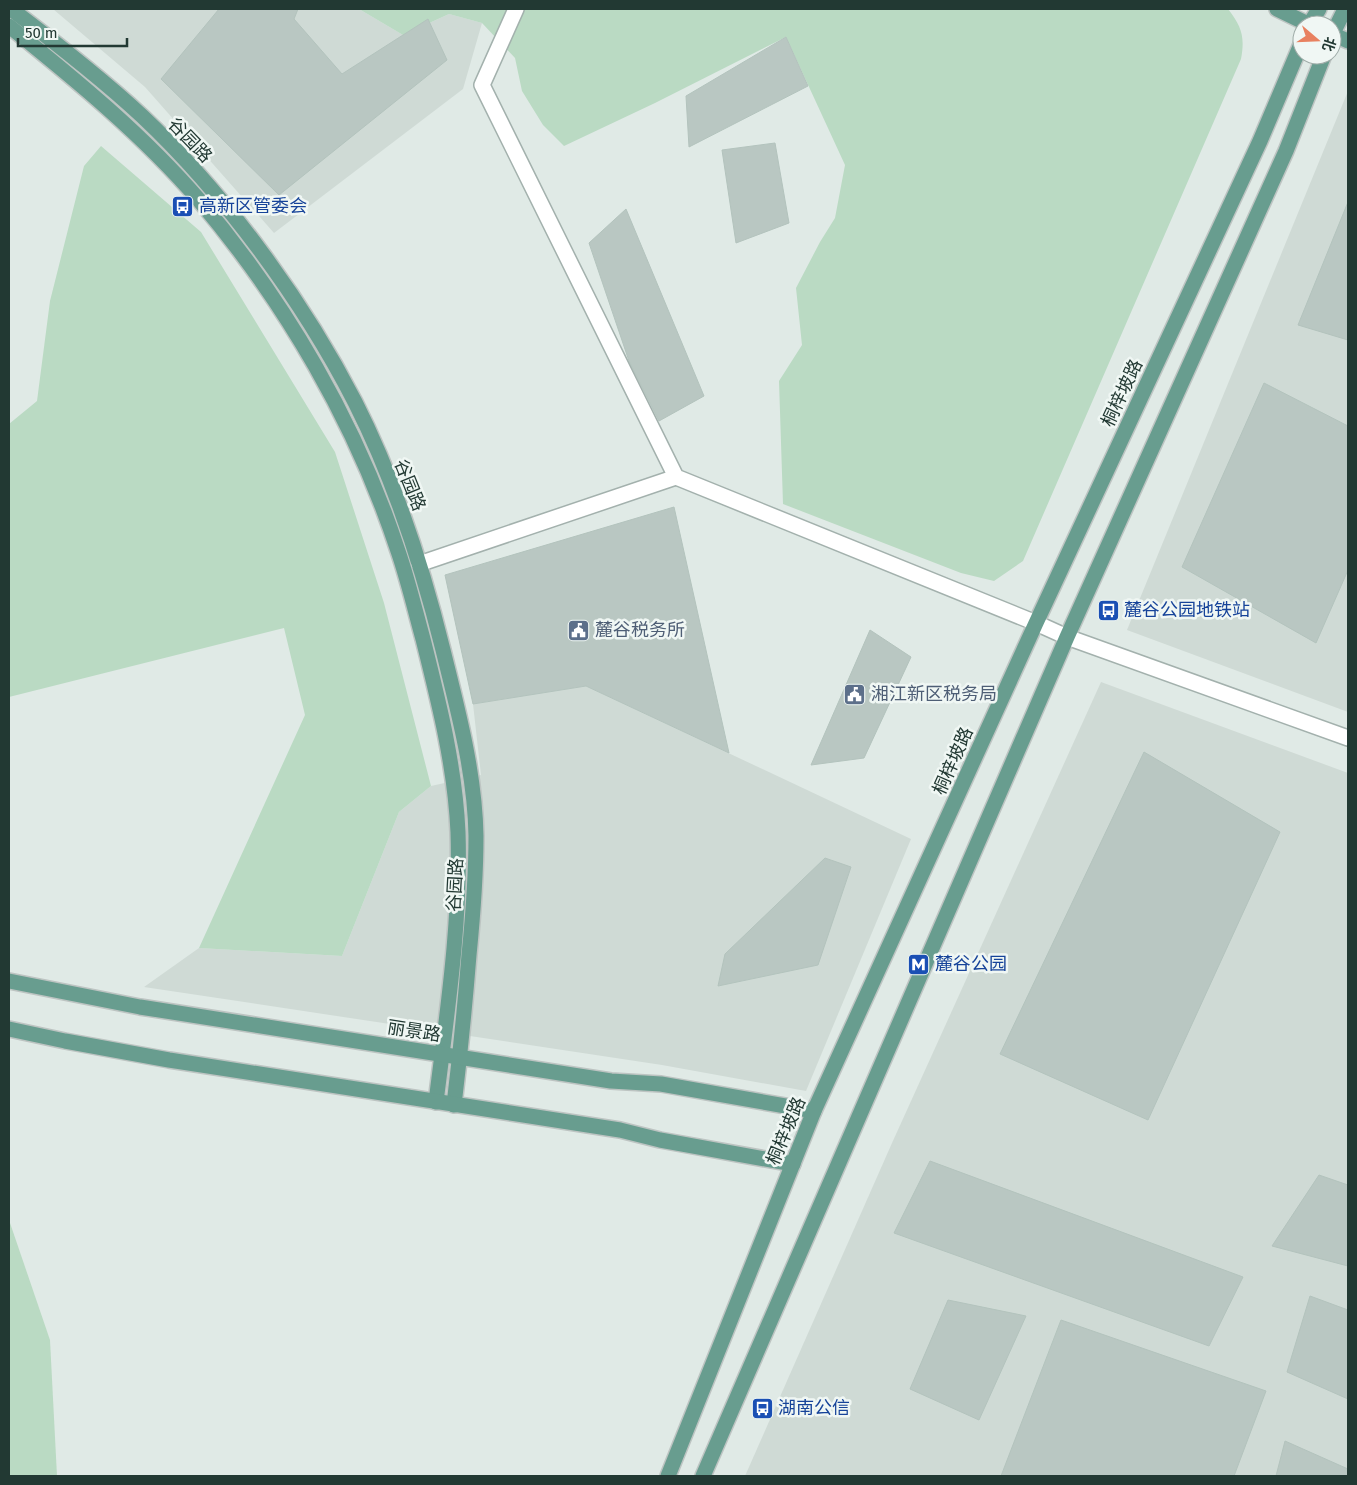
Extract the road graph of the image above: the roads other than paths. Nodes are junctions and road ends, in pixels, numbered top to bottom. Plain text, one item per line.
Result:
1 (11, 9) edge
2 (516, 9) edge
3 (1277, 9) edge
4 (1292, 16) edge
5 (9, 26) edge
6 (1292, 65) edge
7 (1320, 65) edge
8 (676, 477) junction
9 (419, 564) junction
10 (1036, 623) junction
11 (1067, 637) junction
12 (1348, 738) edge
13 (9, 981) edge
14 (9, 1029) edge
15 (442, 1054) junction
16 (459, 1057) junction
17 (436, 1102) junction
18 (454, 1105) junction
19 (814, 1111) junction
20 (793, 1164) junction
21 (668, 1476) edge
22 (703, 1476) edge

1 - 9 main road, 谷园路
2 - 8 street
3 - 4 main road
5 - 15 main road, 谷园路
6 - 10 main road, 桐梓坡路
7 - 11 main road
8 - 9 street
8 - 10 street
9 - 16 main road, 谷园路
10 - 11 street
10 - 19 main road, 桐梓坡路
11 - 12 street
11 - 22 main road
13 - 15 main road, 丽景路
14 - 17 main road
15 - 16 main road, 丽景路
15 - 17 main road, 谷园路
16 - 18 main road, 谷园路
16 - 19 main road, 丽景路
17 - 18 main road
18 - 20 main road
19 - 20 main road, 桐梓坡路
20 - 21 main road, 桐梓坡路

